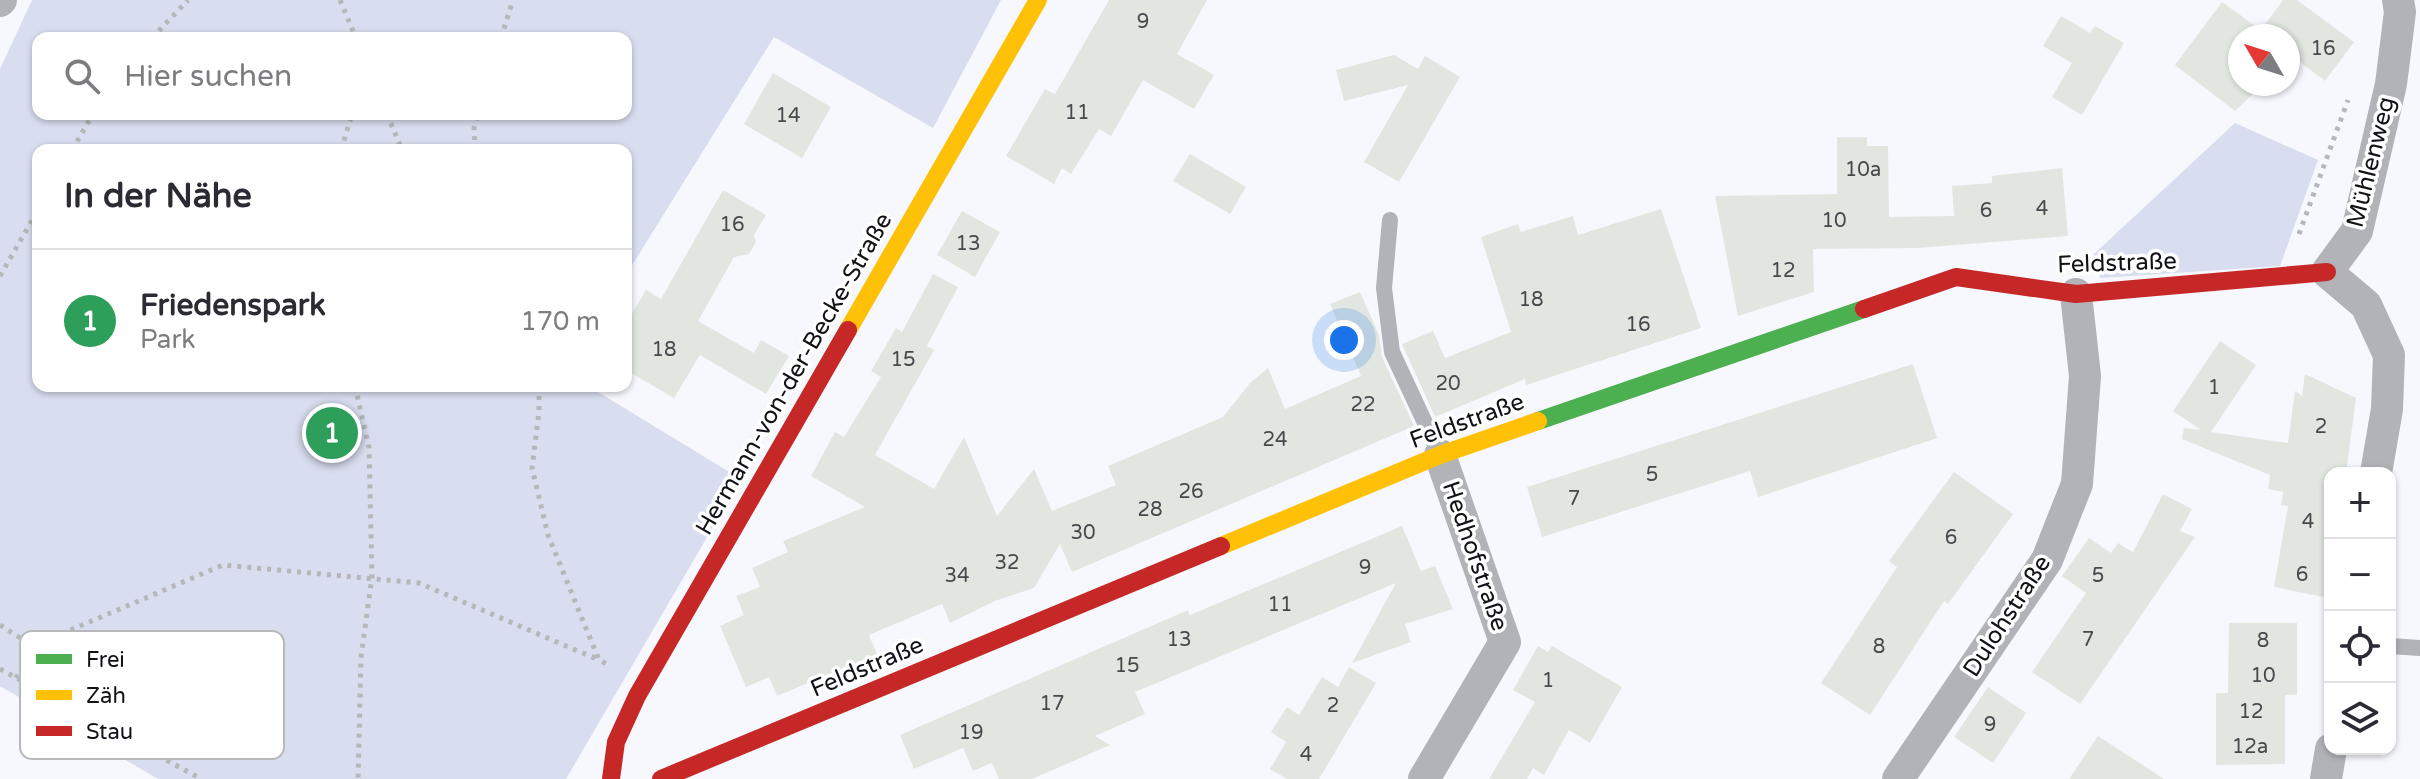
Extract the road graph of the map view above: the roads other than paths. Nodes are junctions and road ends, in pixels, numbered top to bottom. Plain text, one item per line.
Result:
1 (1038, 0) edge
2 (2406, 9) edge
3 (1390, 220) dead end
4 (2327, 272) junction
5 (2076, 294) junction
6 (1440, 455) junction
7 (2377, 467) edge
8 (2396, 646) edge
9 (2420, 648) edge
10 (2330, 755) edge
11 (611, 779) edge
12 (661, 779) edge
13 (1424, 779) edge
14 (1898, 779) edge
15 (2326, 779) edge

1 - 11 street, Hermann-von-der-Becke-Straße
2 - 4 street, Mühlenweg
3 - 6 lane
4 - 5 street, Feldstraße
4 - 7 street
5 - 6 street, Feldstraße
5 - 14 street, Dulohstraße
6 - 12 street, Feldstraße
6 - 13 street, Hedhofstraße
8 - 9 lane
10 - 15 street

